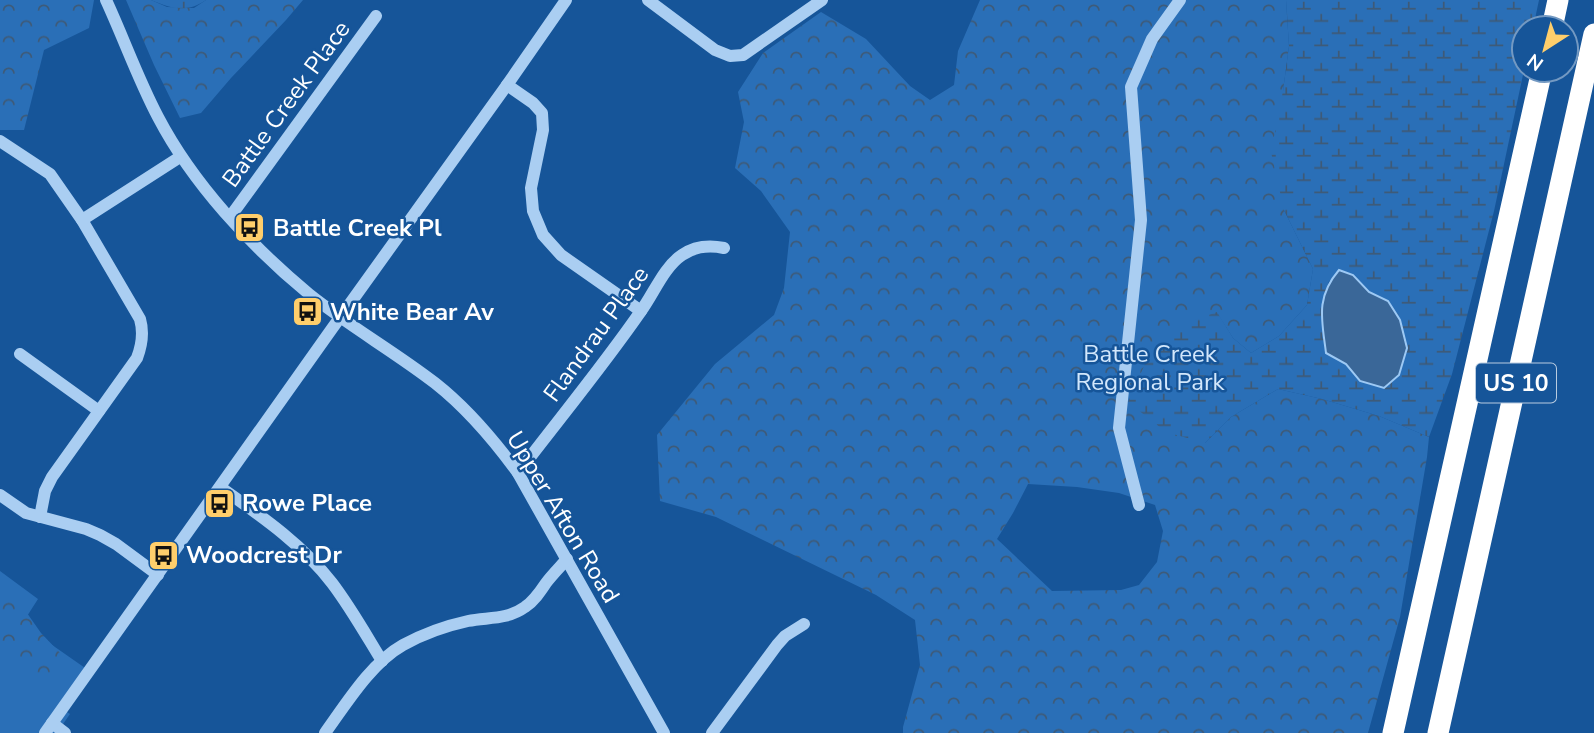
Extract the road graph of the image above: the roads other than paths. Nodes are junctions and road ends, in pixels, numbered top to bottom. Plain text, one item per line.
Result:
1 (106, 0) edge
2 (566, 0) edge
3 (648, 0) edge
4 (822, 0) edge
5 (1180, 0) edge
6 (376, 16) dead end
7 (1594, 34) edge
8 (1539, 84) edge
9 (508, 85) junction
10 (0, 141) edge
11 (180, 157) junction
12 (230, 217) junction
13 (82, 220) junction
14 (723, 248) dead end
15 (641, 311) junction
16 (340, 316) junction
17 (20, 354) dead end
18 (99, 411) junction
19 (518, 473) junction
20 (220, 487) junction
21 (0, 495) edge
22 (1139, 505) dead end
23 (40, 517) junction
24 (567, 559) junction
25 (158, 575) junction
26 (804, 624) dead end
27 (382, 661) junction
28 (48, 728) edge
29 (65, 733) edge
30 (325, 733) edge
31 (664, 733) edge
32 (712, 733) edge
33 (1393, 733) edge
34 (1438, 733) edge

1 - 11 street, Upper Afton Road
2 - 9 street
3 - 4 street
5 - 22 street
6 - 12 street, Battle Creek Place
7 - 34 highway, US 10
8 - 33 highway, US 10
9 - 15 street
9 - 16 street
10 - 13 street
11 - 12 street, Upper Afton Road
11 - 13 street
12 - 16 street, Upper Afton Road
13 - 18 street
14 - 15 street, Flandrau Place
15 - 19 street, Flandrau Place
16 - 19 street, Upper Afton Road
16 - 20 street
17 - 18 street
18 - 23 street
19 - 24 street, Upper Afton Road
20 - 25 street
20 - 27 street
21 - 23 street
23 - 25 street
24 - 27 street
24 - 31 street, Upper Afton Road
25 - 28 street
26 - 32 street
27 - 30 street
28 - 29 street

